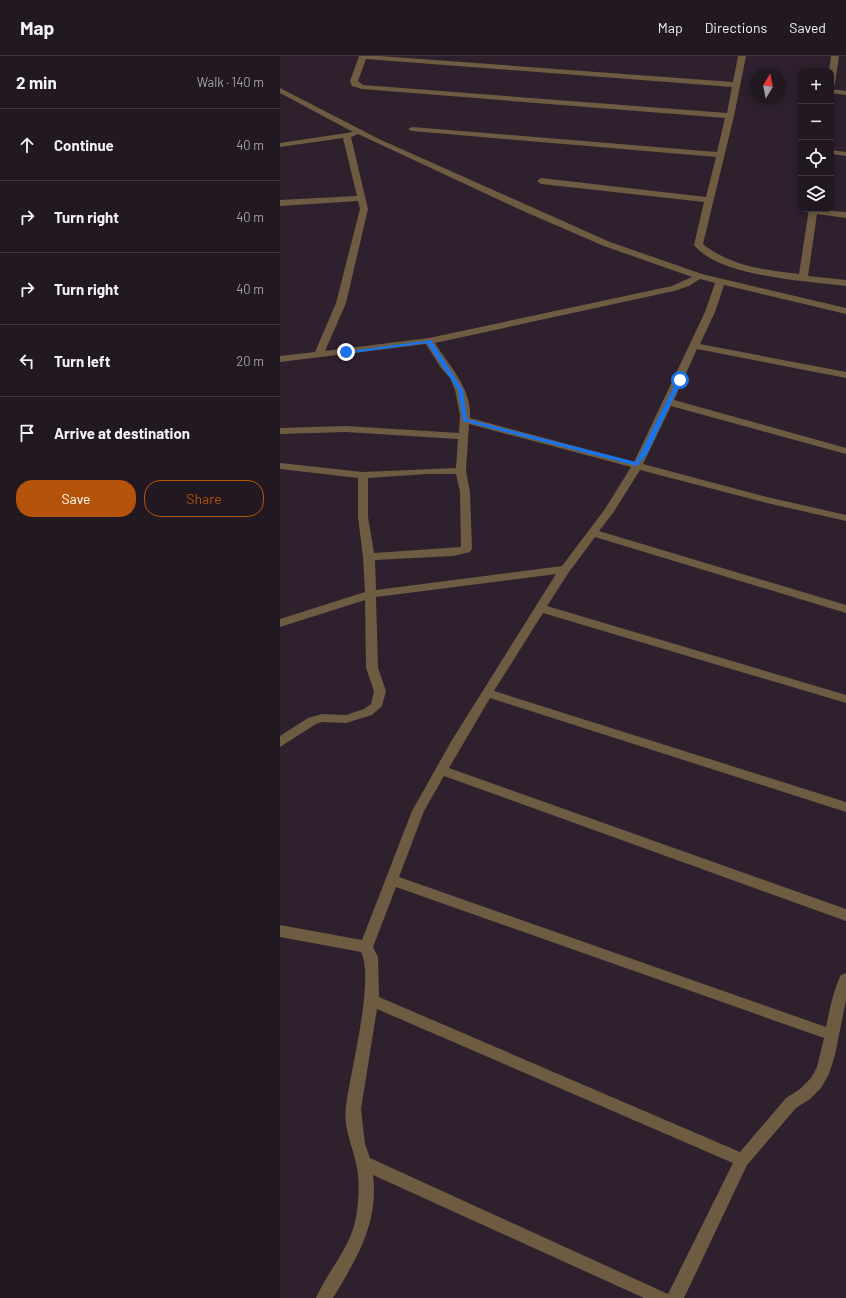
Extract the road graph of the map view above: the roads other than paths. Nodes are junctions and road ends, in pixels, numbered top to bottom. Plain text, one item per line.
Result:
1 (363, 56) edge
2 (742, 56) edge
3 (835, 56) edge
4 (833, 68) edge
5 (736, 86) junction
6 (280, 90) edge
7 (834, 91) edge
8 (846, 93) edge
9 (730, 116) junction
10 (412, 129) dead end
11 (359, 133) junction
12 (347, 136) junction
13 (280, 145) edge
14 (834, 152) edge
15 (846, 154) edge
16 (720, 155) junction
17 (541, 181) dead end
18 (362, 198) junction
19 (709, 200) junction
20 (280, 203) edge
21 (813, 212) edge
22 (826, 212) edge
23 (846, 215) edge
24 (699, 276) junction
25 (803, 276) junction
26 (720, 282) junction
27 (846, 283) edge
28 (846, 311) edge
29 (429, 341) junction
30 (695, 346) junction
31 (318, 355) junction
32 (280, 360) edge
33 (846, 375) edge
34 (669, 402) junction
35 (465, 420) junction
36 (280, 431) edge
37 (464, 436) junction
38 (846, 451) edge
39 (637, 464) junction
40 (280, 466) edge
41 (461, 471) junction
42 (363, 475) junction
43 (846, 518) edge
44 (592, 533) junction
45 (369, 556) junction
46 (565, 570) junction
47 (371, 594) junction
48 (541, 608) junction
49 (846, 610) edge
50 (280, 624) edge
51 (487, 693) junction
52 (846, 699) edge
53 (280, 742) edge
54 (441, 770) junction
55 (846, 807) edge
56 (392, 880) junction
57 (846, 915) edge
58 (280, 931) edge
59 (366, 947) junction
60 (846, 979) edge
61 (372, 1000) junction
62 (832, 1035) junction
63 (742, 1160) junction
64 (364, 1163) junction
65 (324, 1298) edge
66 (662, 1298) edge
67 (675, 1298) edge

1 - 5 street
1 - 9 street
2 - 5 street
3 - 4 street
5 - 9 street
6 - 11 street
7 - 8 street
9 - 16 street
10 - 16 street
11 - 12 street
11 - 24 street
12 - 13 street
12 - 18 street
14 - 15 street
16 - 19 street
17 - 19 street
18 - 20 street
18 - 31 street
19 - 25 street
21 - 25 street
22 - 23 street
24 - 26 street
24 - 29 street
25 - 27 street
26 - 28 street
26 - 30 street
29 - 31 street
29 - 35 street
30 - 33 street
30 - 34 street
31 - 32 street
34 - 38 street
34 - 39 street
35 - 37 street
35 - 39 street
36 - 37 street
37 - 41 street
39 - 43 street
39 - 44 street
40 - 42 street
41 - 42 street
41 - 45 street
42 - 45 street
44 - 46 street
44 - 49 street
45 - 47 street
46 - 47 street
46 - 48 street
47 - 50 street
47 - 53 street
48 - 51 street
48 - 52 street
51 - 54 street
51 - 55 street
54 - 56 street
54 - 57 street
56 - 59 street
56 - 62 street
58 - 59 street
59 - 61 street
60 - 62 street
61 - 63 street
61 - 64 street
62 - 63 street
63 - 67 street
64 - 65 street
64 - 66 street

